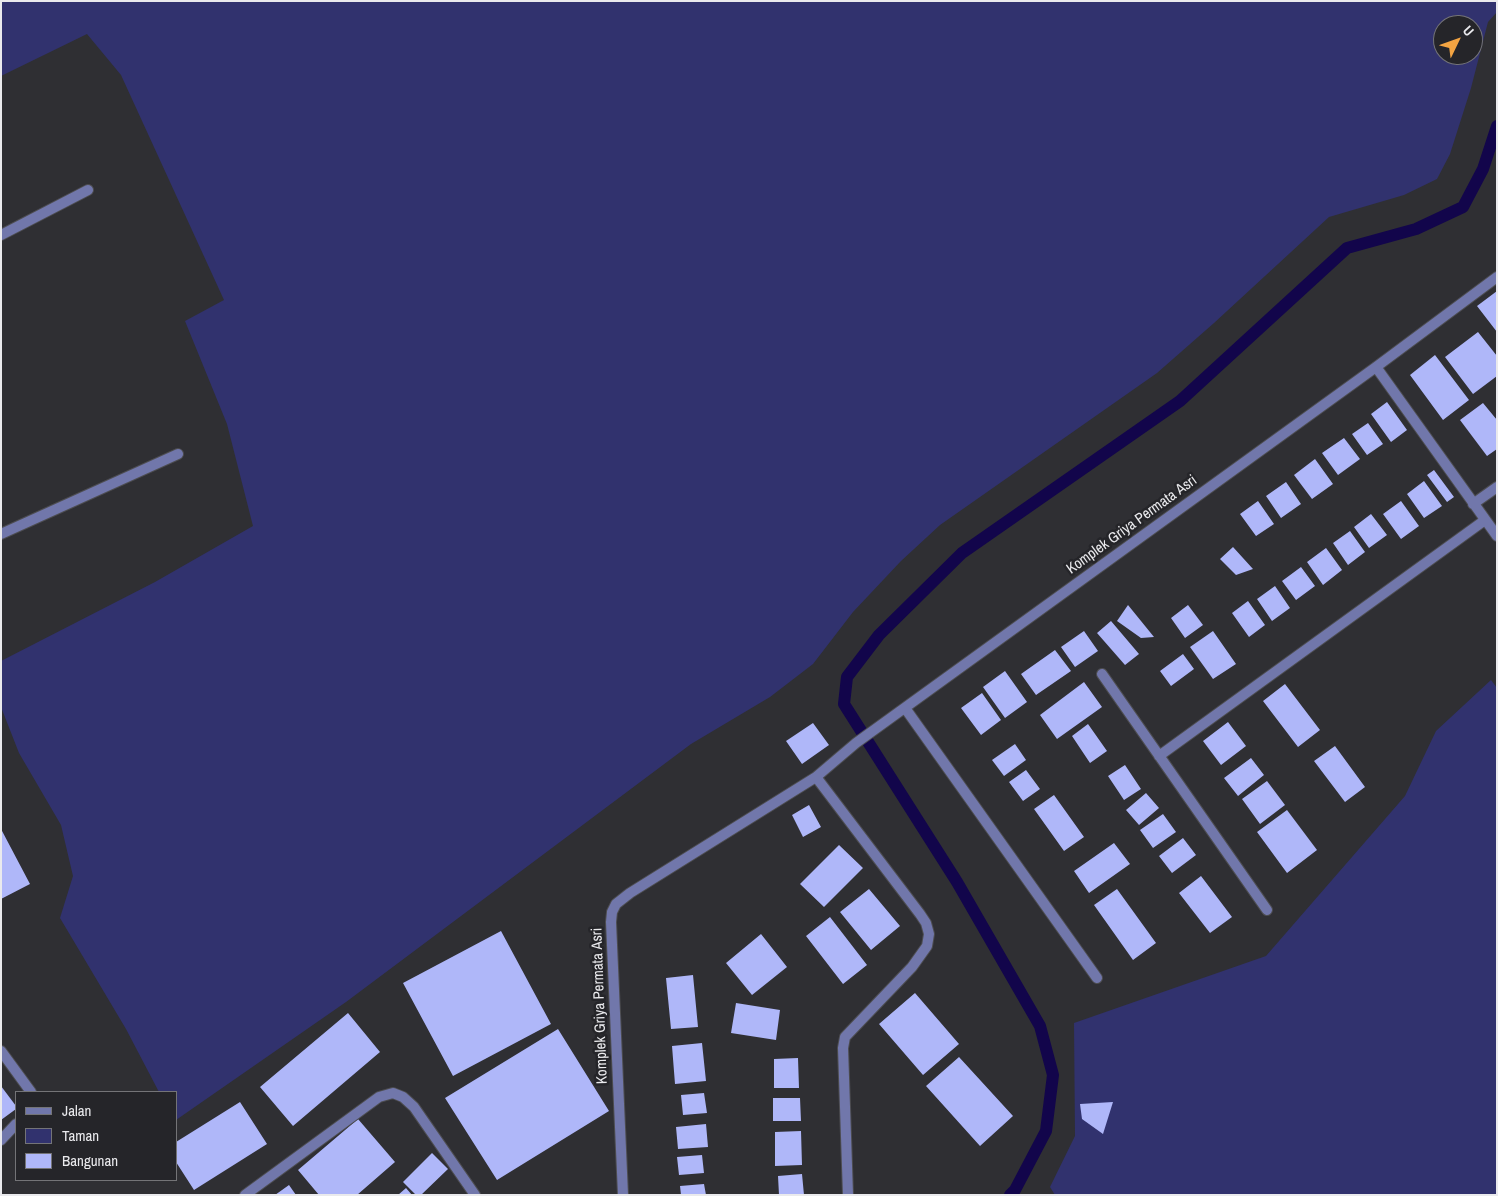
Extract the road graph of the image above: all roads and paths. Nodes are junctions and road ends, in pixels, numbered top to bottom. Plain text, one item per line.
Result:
1 (88, 190) dead end
2 (1, 235) edge
3 (1497, 277) edge
4 (1376, 367) junction
5 (178, 454) dead end
6 (1497, 488) edge
7 (1473, 504) junction
8 (1485, 520) junction
9 (1, 534) edge
10 (1497, 536) edge
11 (1102, 674) dead end
12 (905, 708) junction
13 (1159, 756) junction
14 (816, 777) junction
15 (1267, 910) dead end
16 (1097, 978) dead end
17 (1, 1051) edge
18 (30, 1091) edge
19 (15, 1125) edge
20 (1, 1140) edge
21 (245, 1195) edge
22 (475, 1195) edge
23 (623, 1195) edge
24 (848, 1195) edge

1 - 2 street
3 - 4 street, Komplek Griya Permata Asri
4 - 7 street
4 - 12 street, Komplek Griya Permata Asri
5 - 9 street
6 - 7 street
7 - 8 street
8 - 10 street
8 - 13 street
11 - 13 street
12 - 14 street, Komplek Griya Permata Asri
12 - 16 street
13 - 15 street
14 - 23 street, Komplek Griya Permata Asri
14 - 24 street
17 - 18 street
19 - 20 street
21 - 22 street

